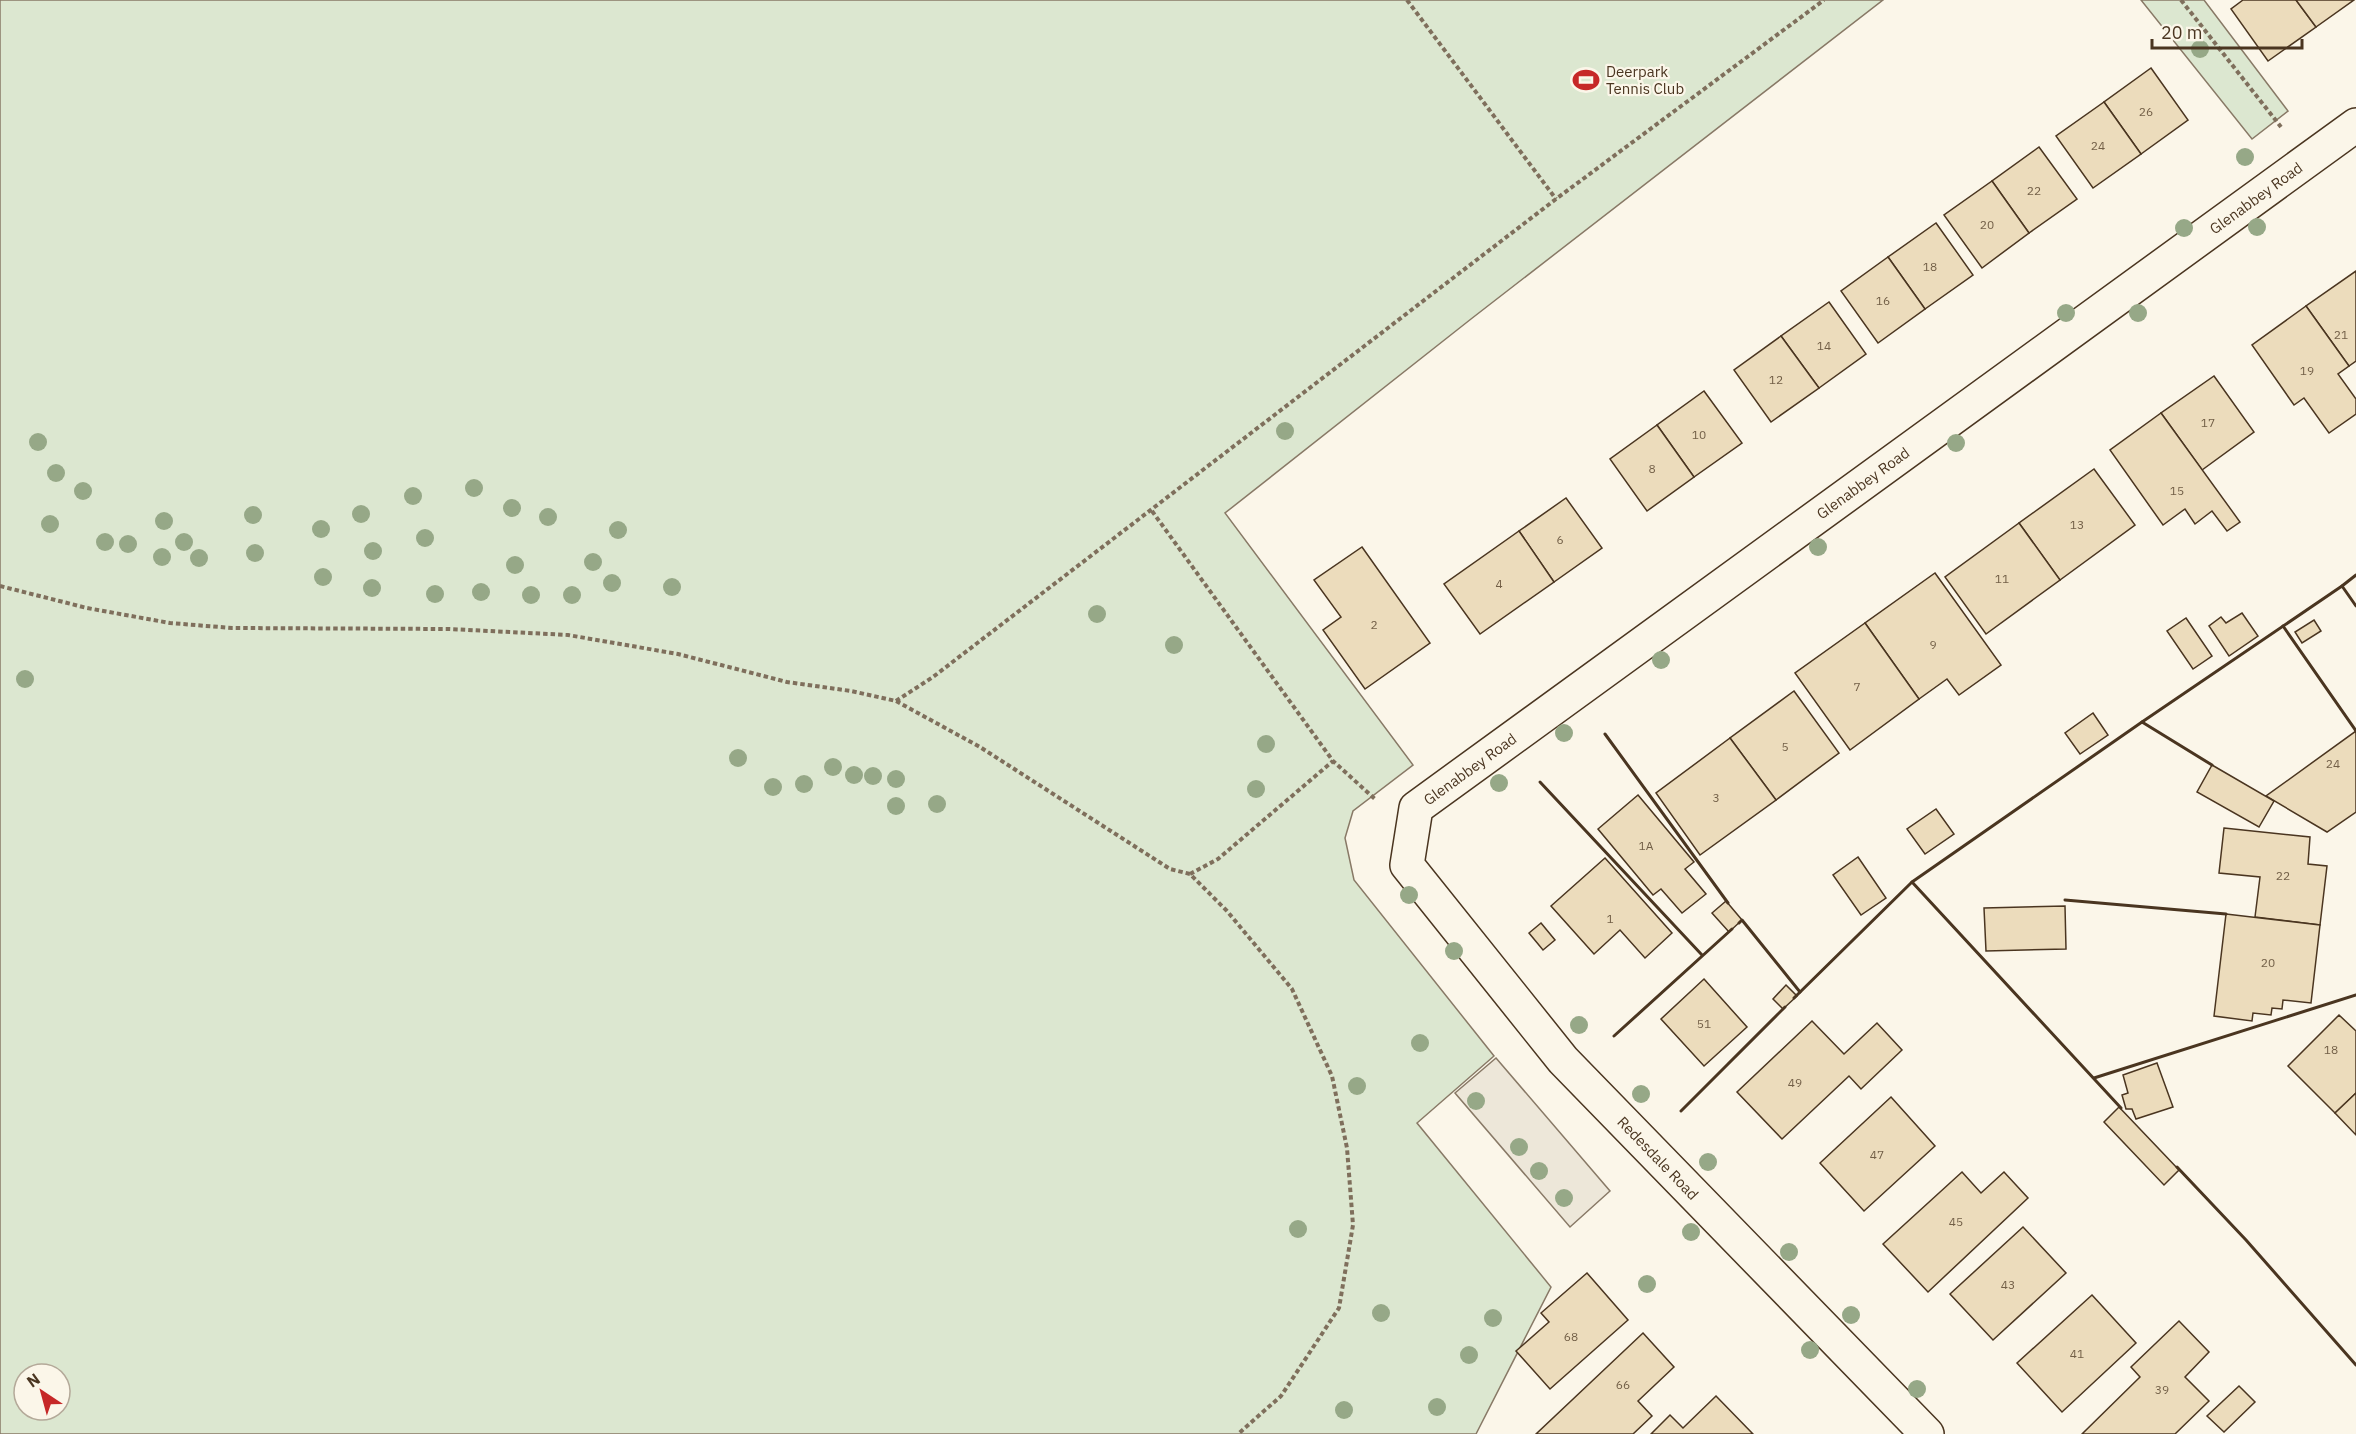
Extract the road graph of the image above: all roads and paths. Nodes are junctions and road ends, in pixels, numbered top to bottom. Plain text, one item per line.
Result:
1 (1407, 0) edge
2 (1824, 0) edge
3 (2181, 0) edge
4 (2356, 125) edge
5 (2307, 160) junction
6 (1556, 199) junction
7 (1152, 511) junction
8 (0, 586) edge
9 (896, 701) junction
10 (1407, 865) joint
11 (1190, 874) junction
12 (1238, 1434) edge
13 (1927, 1434) edge

1 - 6 path
2 - 6 path
3 - 5 path
4 - 5 street, Glenabbey Road
5 - 10 street, Glenabbey Road
6 - 7 path
7 - 9 path
7 - 11 path
8 - 9 path
9 - 11 path
10 - 13 street, Redesdale Road
11 - 12 path

